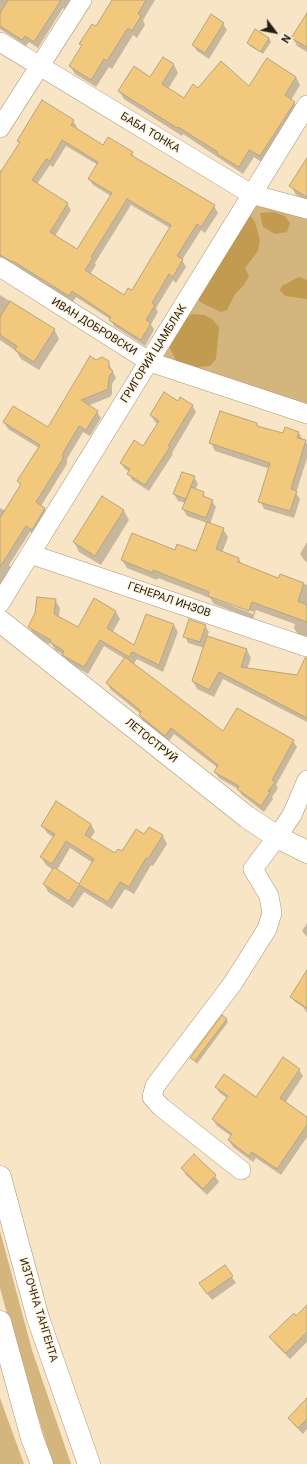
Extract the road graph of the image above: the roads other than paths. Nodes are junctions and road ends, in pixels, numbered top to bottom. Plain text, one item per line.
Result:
1 (82, 0) edge
2 (0, 42) edge
3 (39, 65) junction
4 (307, 105) edge
5 (0, 128) edge
6 (251, 194) junction
7 (307, 209) edge
8 (0, 267) edge
9 (150, 362) junction
10 (307, 414) edge
11 (30, 554) junction
12 (0, 603) edge
13 (0, 621) edge
14 (307, 647) edge
15 (307, 780) edge
16 (277, 837) junction
17 (307, 852) edge
18 (241, 1170) dead end
19 (0, 1177) edge
20 (0, 1322) edge
21 (42, 1464) edge
22 (89, 1464) edge

1 - 3 street
2 - 3 street, БАБА ТОНКА
3 - 5 street
3 - 6 street, БАБА ТОНКА
4 - 6 street, ГРИГОРИЙ ЦАМБЛАК
6 - 7 street, БАБА ТОНКА
6 - 9 street, ГРИГОРИЙ ЦАМБЛАК
8 - 9 street, ИВАН ДОБРОВСКИ
9 - 10 street, ИВАН ДОБРОВСКИ
9 - 11 street, ГРИГОРИЙ ЦАМБЛАК
11 - 12 street, ГРИГОРИЙ ЦАМБЛАК
11 - 14 street, ГЕНЕРАЛ ИНЗОВ
13 - 16 street, ЛЕТОСТРУЙ
15 - 16 street
16 - 17 street, ЛЕТОСТРУЙ
16 - 18 street
19 - 22 street, ИЗТОЧНА ТАНГЕНТА
20 - 21 street

